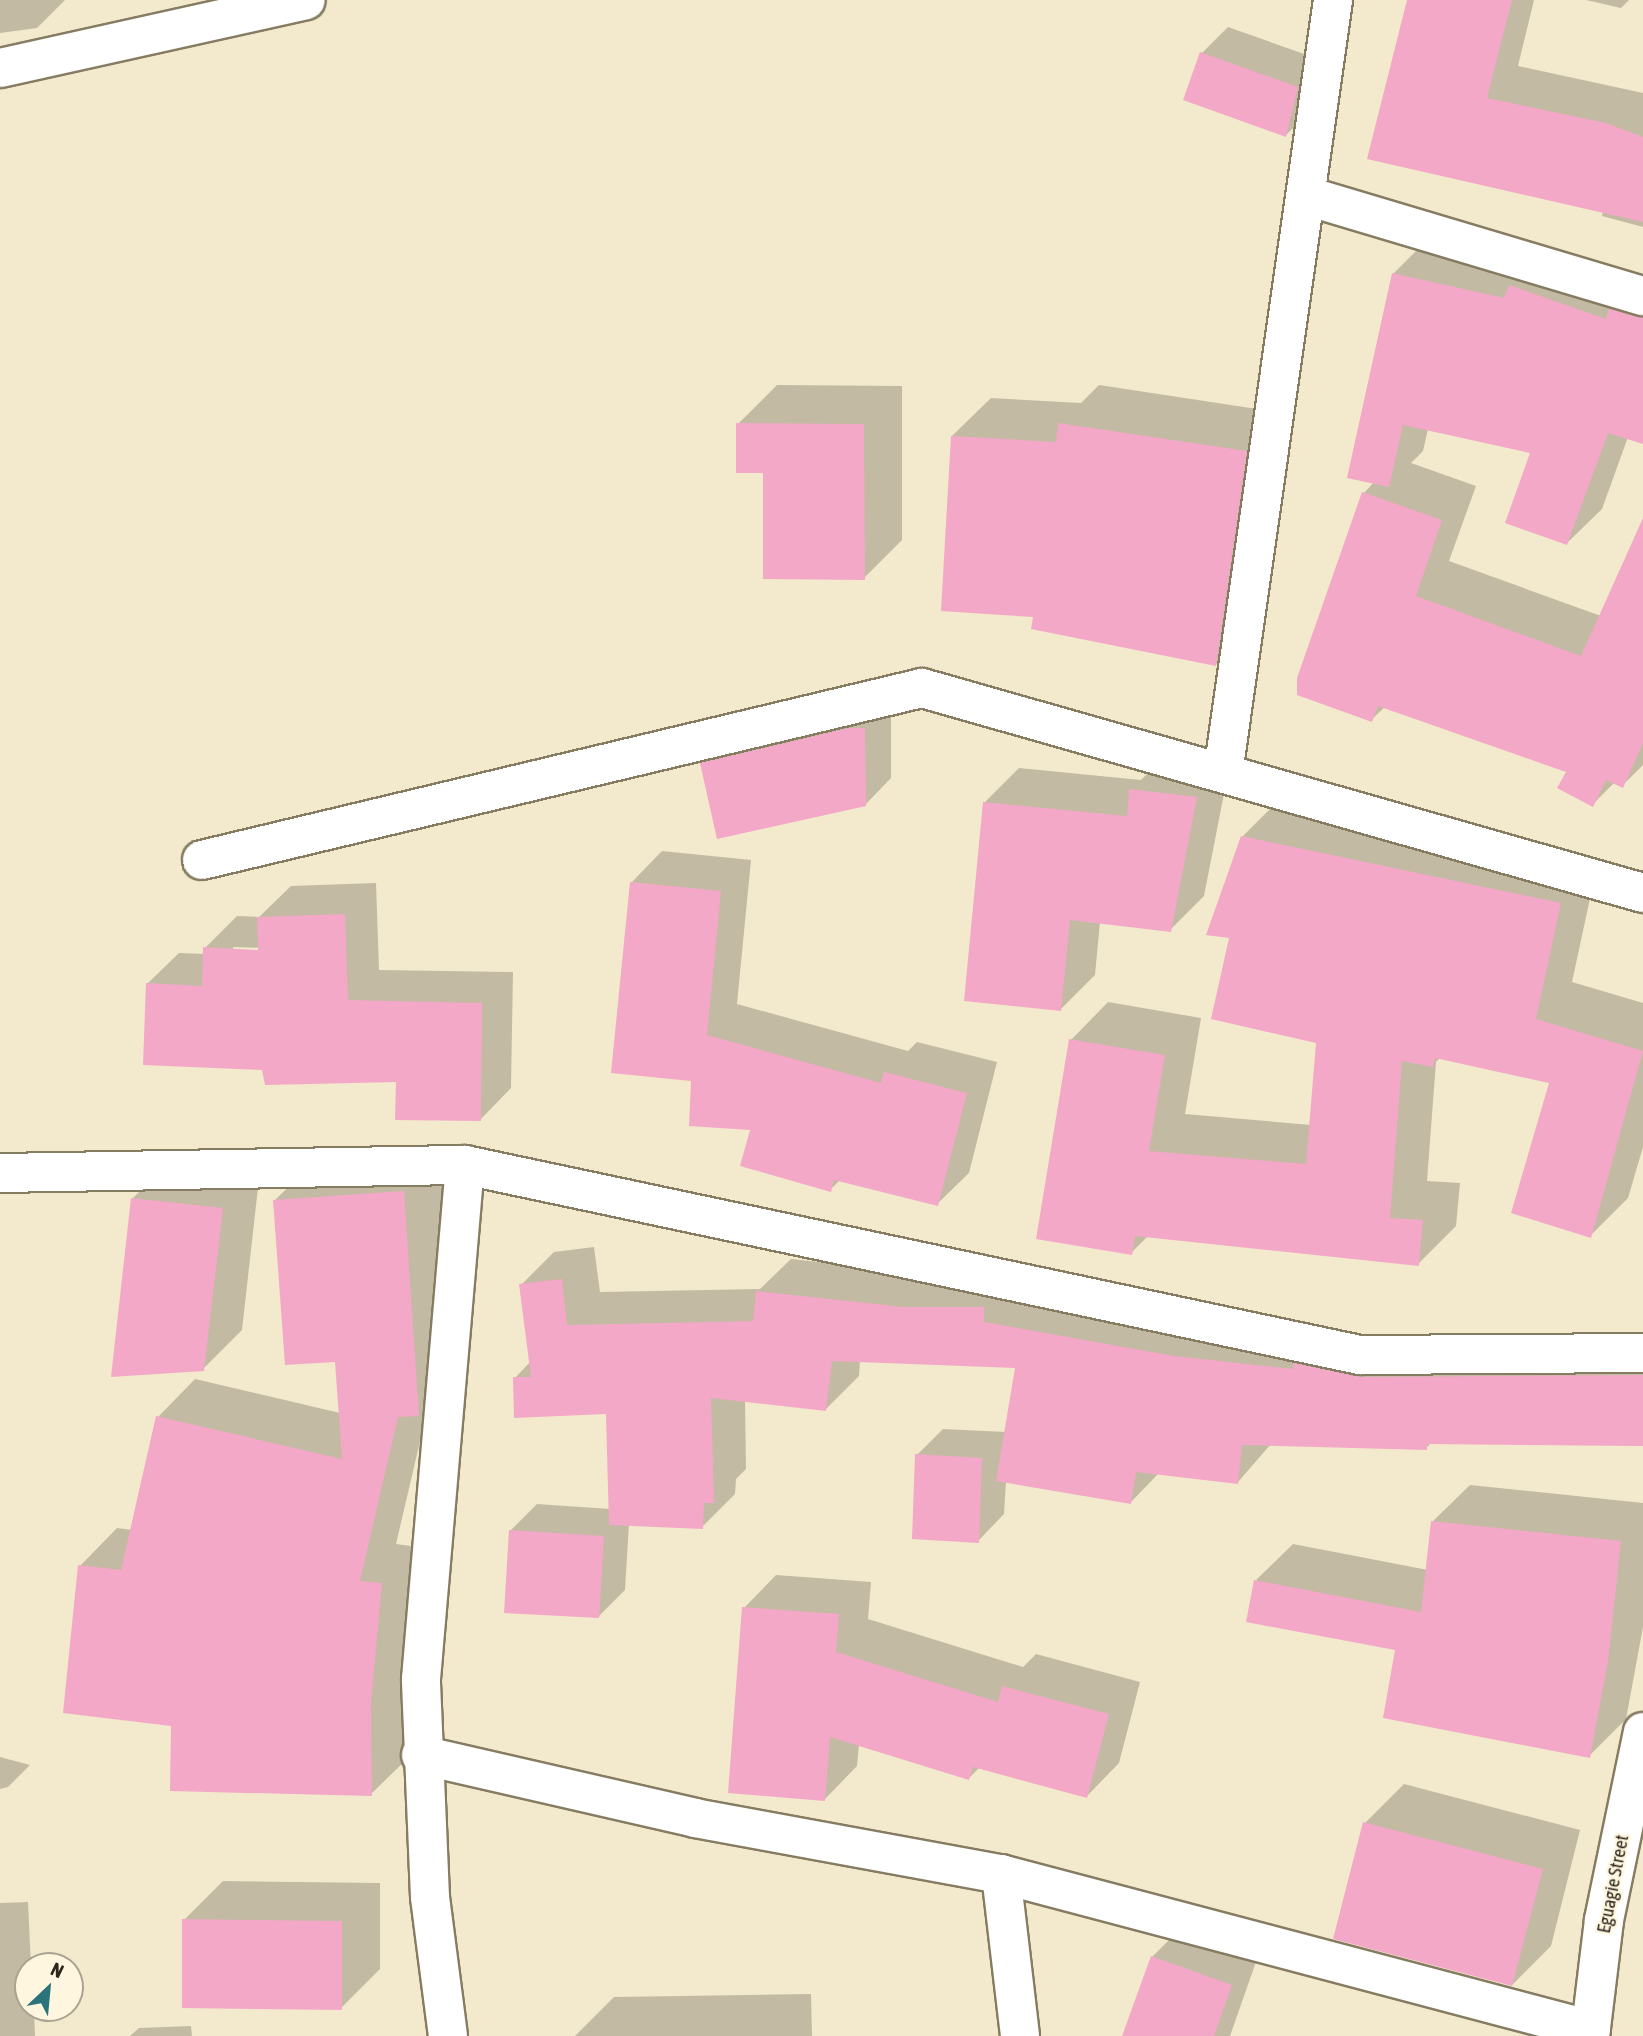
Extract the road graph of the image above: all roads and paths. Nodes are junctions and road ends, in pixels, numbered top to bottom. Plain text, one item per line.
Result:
1 (306, 0) edge
2 (1333, 0) edge
3 (0, 68) edge
4 (1307, 196) junction
5 (1643, 296) edge
6 (1223, 773) junction
7 (202, 860) dead end
8 (1643, 893) edge
9 (465, 1165) junction
10 (0, 1173) edge
11 (1643, 1353) edge
12 (1643, 1732) edge
13 (421, 1755) junction
14 (1002, 1874) junction
15 (1590, 2033) edge
16 (448, 2036) edge
17 (1020, 2036) edge

1 - 3 street
2 - 4 street
4 - 5 street
4 - 6 street
6 - 7 street
6 - 8 street
9 - 10 street
9 - 11 street
9 - 13 street
12 - 15 street, Eguagie Street
13 - 14 street
13 - 16 street
14 - 15 street
14 - 17 street

